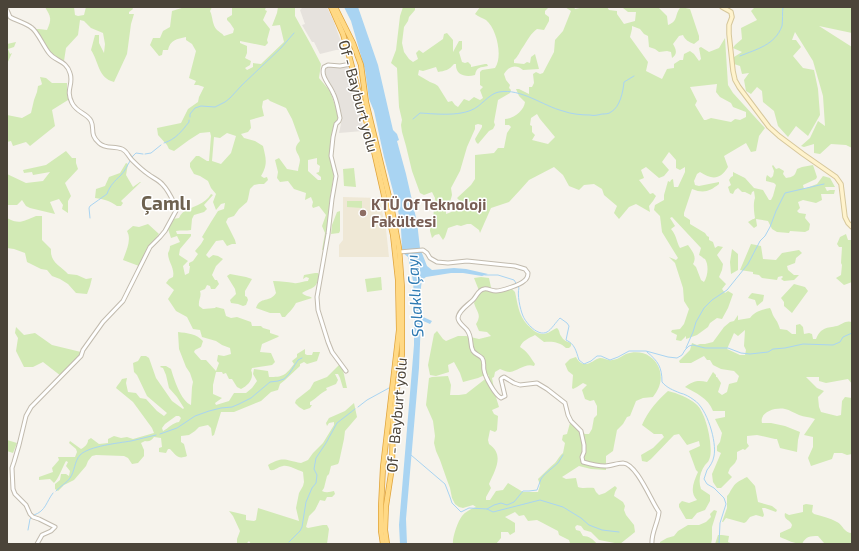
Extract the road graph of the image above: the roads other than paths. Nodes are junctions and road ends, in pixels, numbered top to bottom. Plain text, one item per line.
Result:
1 (331, 7) edge
2 (335, 7) edge
3 (722, 7) edge
4 (7, 10) edge
5 (357, 53) junction
6 (349, 56) junction
7 (359, 59) junction
8 (351, 63) junction
9 (852, 227) edge
10 (400, 252) junction
11 (346, 371) dead end
12 (383, 464) junction
13 (392, 464) junction
14 (382, 470) junction
15 (392, 471) junction
16 (37, 544) edge
17 (383, 544) edge
18 (387, 544) edge
19 (652, 544) edge

1 - 6 highway, Of - Bayburt yolu
2 - 5 highway, Of - Bayburt yolu
3 - 9 main road
4 - 16 street
5 - 6 highway
5 - 7 highway, Of - Bayburt yolu
6 - 8 highway, Of - Bayburt yolu
7 - 8 highway
7 - 10 highway, Of - Bayburt yolu
8 - 11 street
8 - 12 highway, Of - Bayburt yolu
10 - 13 highway, Of - Bayburt yolu
10 - 19 street
12 - 13 highway
12 - 14 highway, Of - Bayburt yolu
13 - 15 highway, Of - Bayburt yolu
14 - 15 highway
14 - 17 highway, Of - Bayburt yolu
15 - 18 highway, Of - Bayburt yolu

